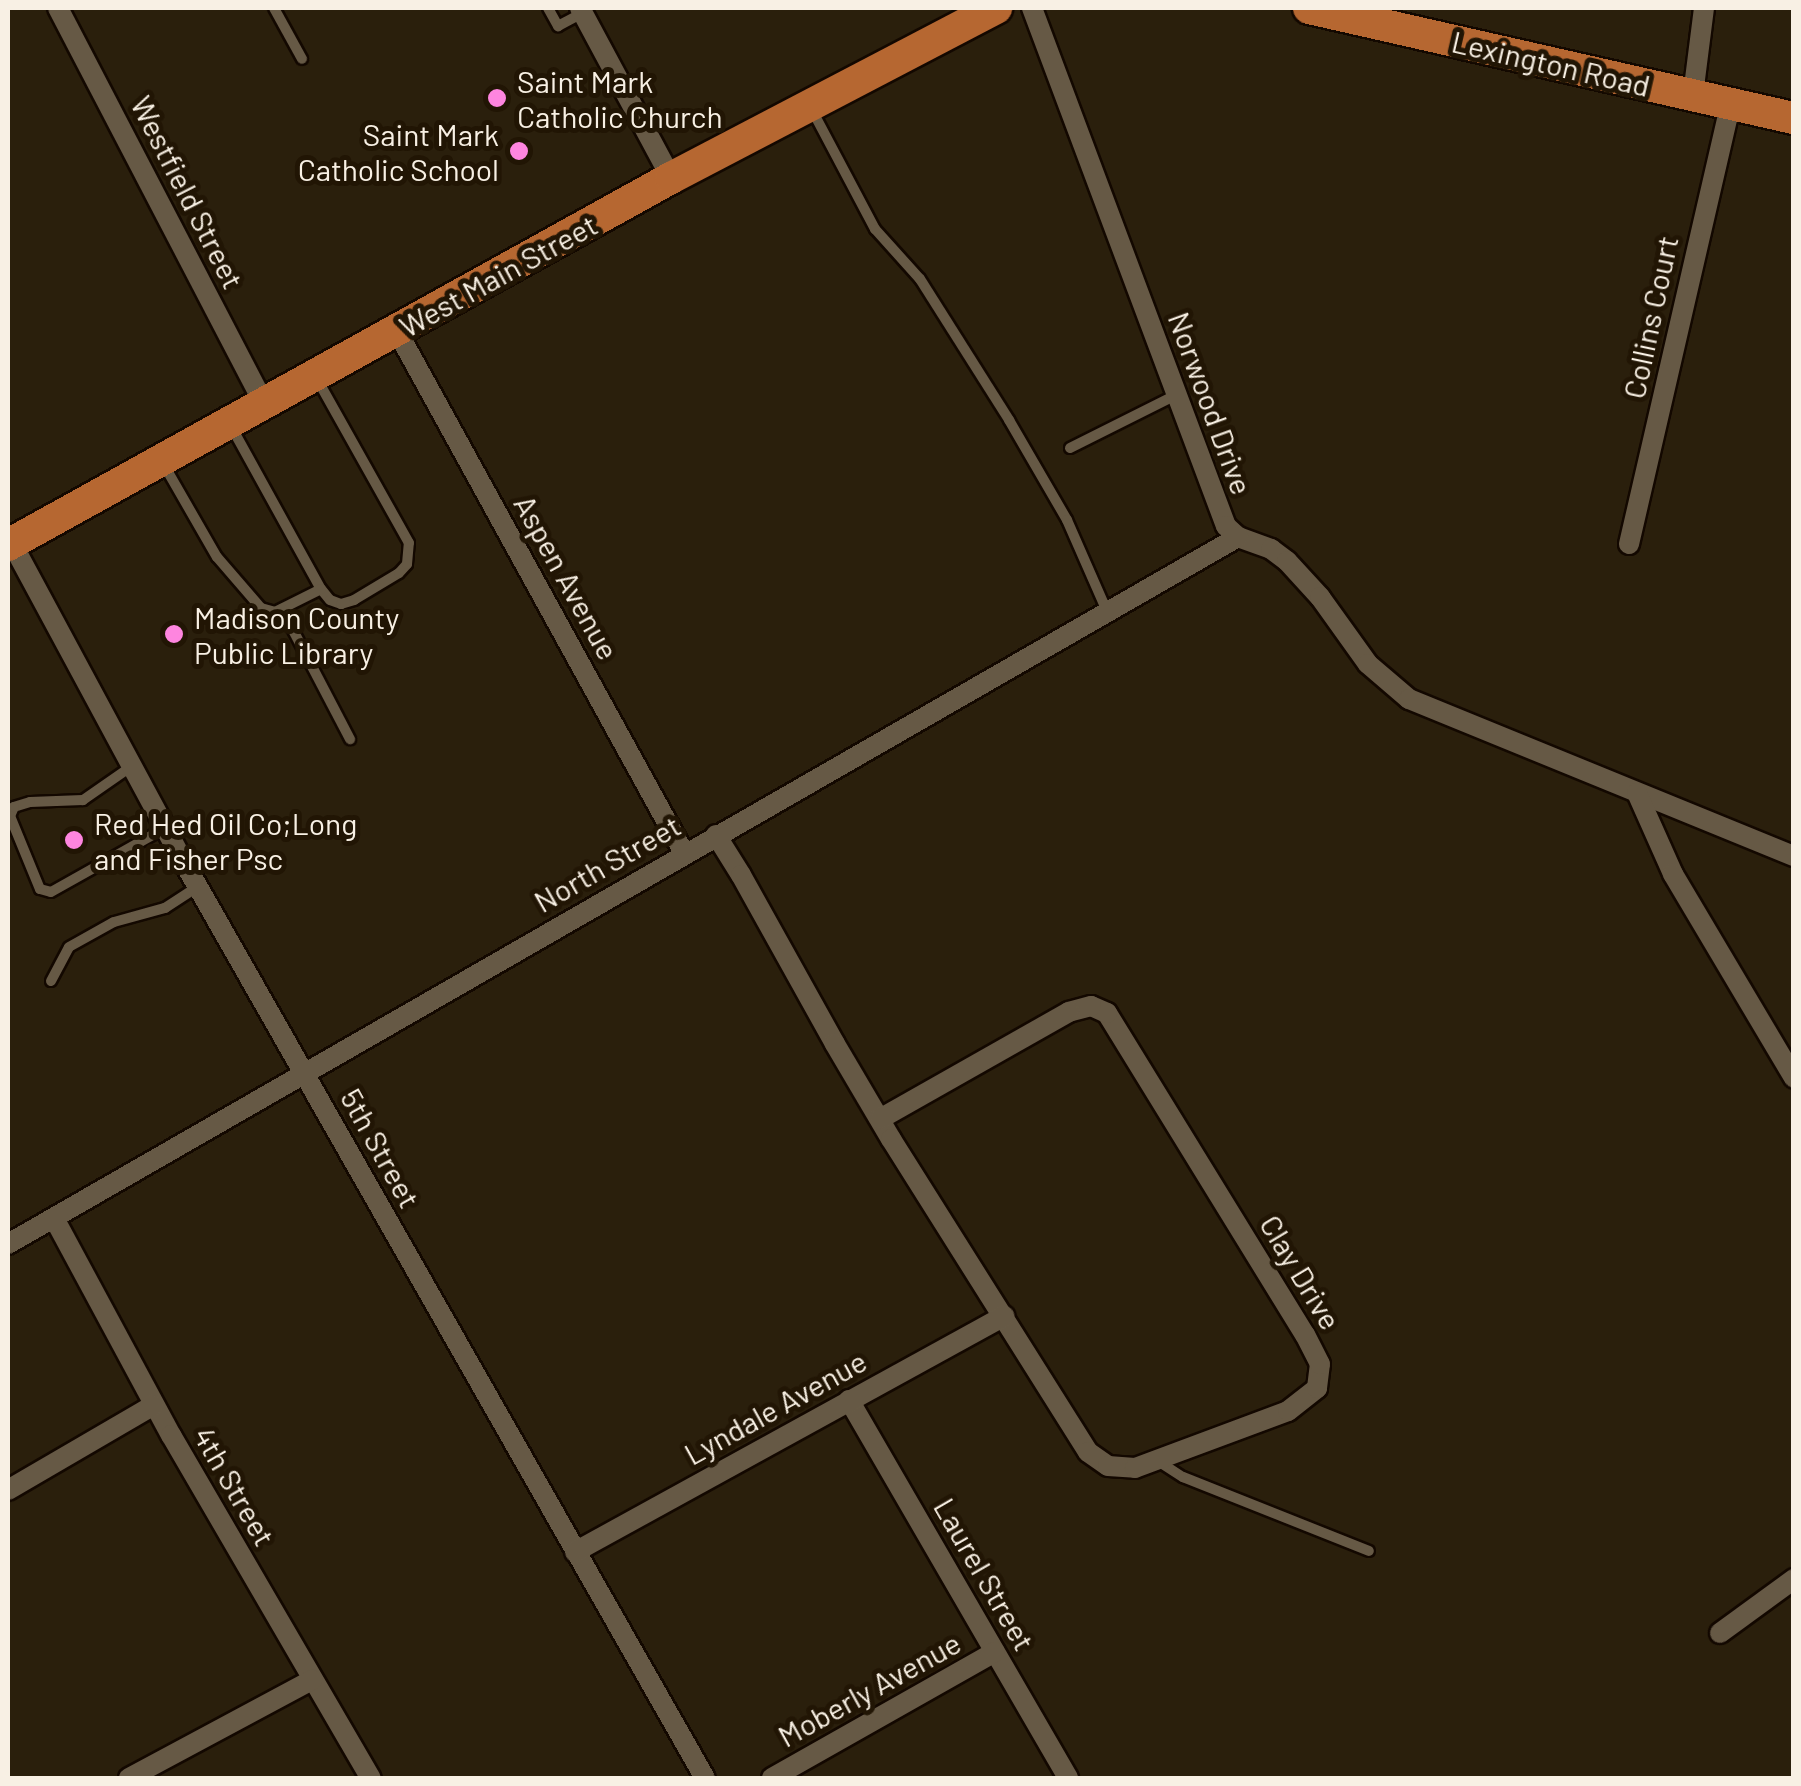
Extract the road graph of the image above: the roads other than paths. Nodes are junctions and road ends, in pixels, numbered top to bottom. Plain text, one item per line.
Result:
1 (58, 8) edge
2 (274, 8) edge
3 (548, 8) edge
4 (993, 8) edge
5 (1032, 8) edge
6 (1309, 8) edge
7 (1704, 8) edge
8 (581, 10) edge
9 (1360, 14) edge
10 (302, 59) dead end
11 (1693, 95) junction
12 (1731, 103) junction
13 (810, 106) junction
14 (1794, 118) edge
15 (671, 178) junction
16 (398, 331) junction
17 (316, 376) junction
18 (1176, 395) junction
19 (264, 404) junction
20 (229, 422) junction
21 (1070, 448) dead end
22 (161, 460) junction
23 (1238, 537) junction
24 (9, 541) edge
25 (1629, 544) dead end
26 (321, 589) junction
27 (282, 609) junction
28 (1108, 611) junction
29 (350, 739) dead end
30 (132, 766) junction
31 (1637, 793) junction
32 (166, 828) junction
33 (716, 835) junction
34 (684, 853) junction
35 (1794, 856) edge
36 (198, 886) junction
37 (51, 981) dead end
38 (305, 1073) junction
39 (1794, 1078) edge
40 (880, 1119) junction
41 (54, 1218) junction
42 (8, 1244) edge
43 (1004, 1316) junction
44 (850, 1400) junction
45 (154, 1406) junction
46 (1157, 1461) junction
47 (8, 1490) edge
48 (1369, 1551) dead end
49 (574, 1552) junction
50 (1794, 1579) edge
51 (1720, 1632) dead end
52 (995, 1652) junction
53 (312, 1680) junction
54 (129, 1778) edge
55 (371, 1778) edge
56 (705, 1778) edge
57 (772, 1778) edge
58 (1068, 1778) edge

1 - 19 street, Westfield Street
2 - 10 lane
3 - 8 lane
4 - 13 main road, West Main Street
5 - 18 street, Norwood Drive
6 - 9 main road, Lexington Road
7 - 11 street
8 - 15 street
9 - 11 main road, Lexington Road
11 - 12 main road, Lexington Road
12 - 14 main road, Lexington Road
12 - 25 street, Collins Court
13 - 15 main road, West Main Street
13 - 28 lane
15 - 16 main road, West Main Street
16 - 17 main road, West Main Street
16 - 34 street, Aspen Avenue
17 - 19 main road, West Main Street
17 - 26 lane
18 - 21 lane
18 - 23 street, Norwood Drive
19 - 20 main road, West Main Street
20 - 22 main road, West Main Street
20 - 26 lane
22 - 24 main road, West Main Street
22 - 27 lane
23 - 28 street, North Street
23 - 31 street, Norwood Drive
24 - 30 street, 5th Street
26 - 27 lane
27 - 29 lane
28 - 33 street, North Street
30 - 32 street, 5th Street
30 - 32 lane
31 - 35 street, Norwood Drive
31 - 39 street
32 - 36 street, 5th Street
33 - 34 street, North Street
33 - 40 street, Clay Drive
34 - 38 street, North Street
36 - 37 lane
36 - 38 street, 5th Street
38 - 41 street, North Street
38 - 49 street, 5th Street
40 - 43 street, Clay Drive
40 - 46 street, Clay Drive
41 - 42 street, North Street
41 - 45 street, 4th Street
43 - 44 street, Lyndale Avenue
43 - 46 street, Clay Drive
44 - 49 street, Lyndale Avenue
44 - 52 street, Laurel Street
45 - 47 street
45 - 53 street, 4th Street
46 - 48 lane
49 - 56 street, 5th Street
50 - 51 street
52 - 57 street, Moberly Avenue
52 - 58 street, Laurel Street
53 - 54 street
53 - 55 street, 4th Street

